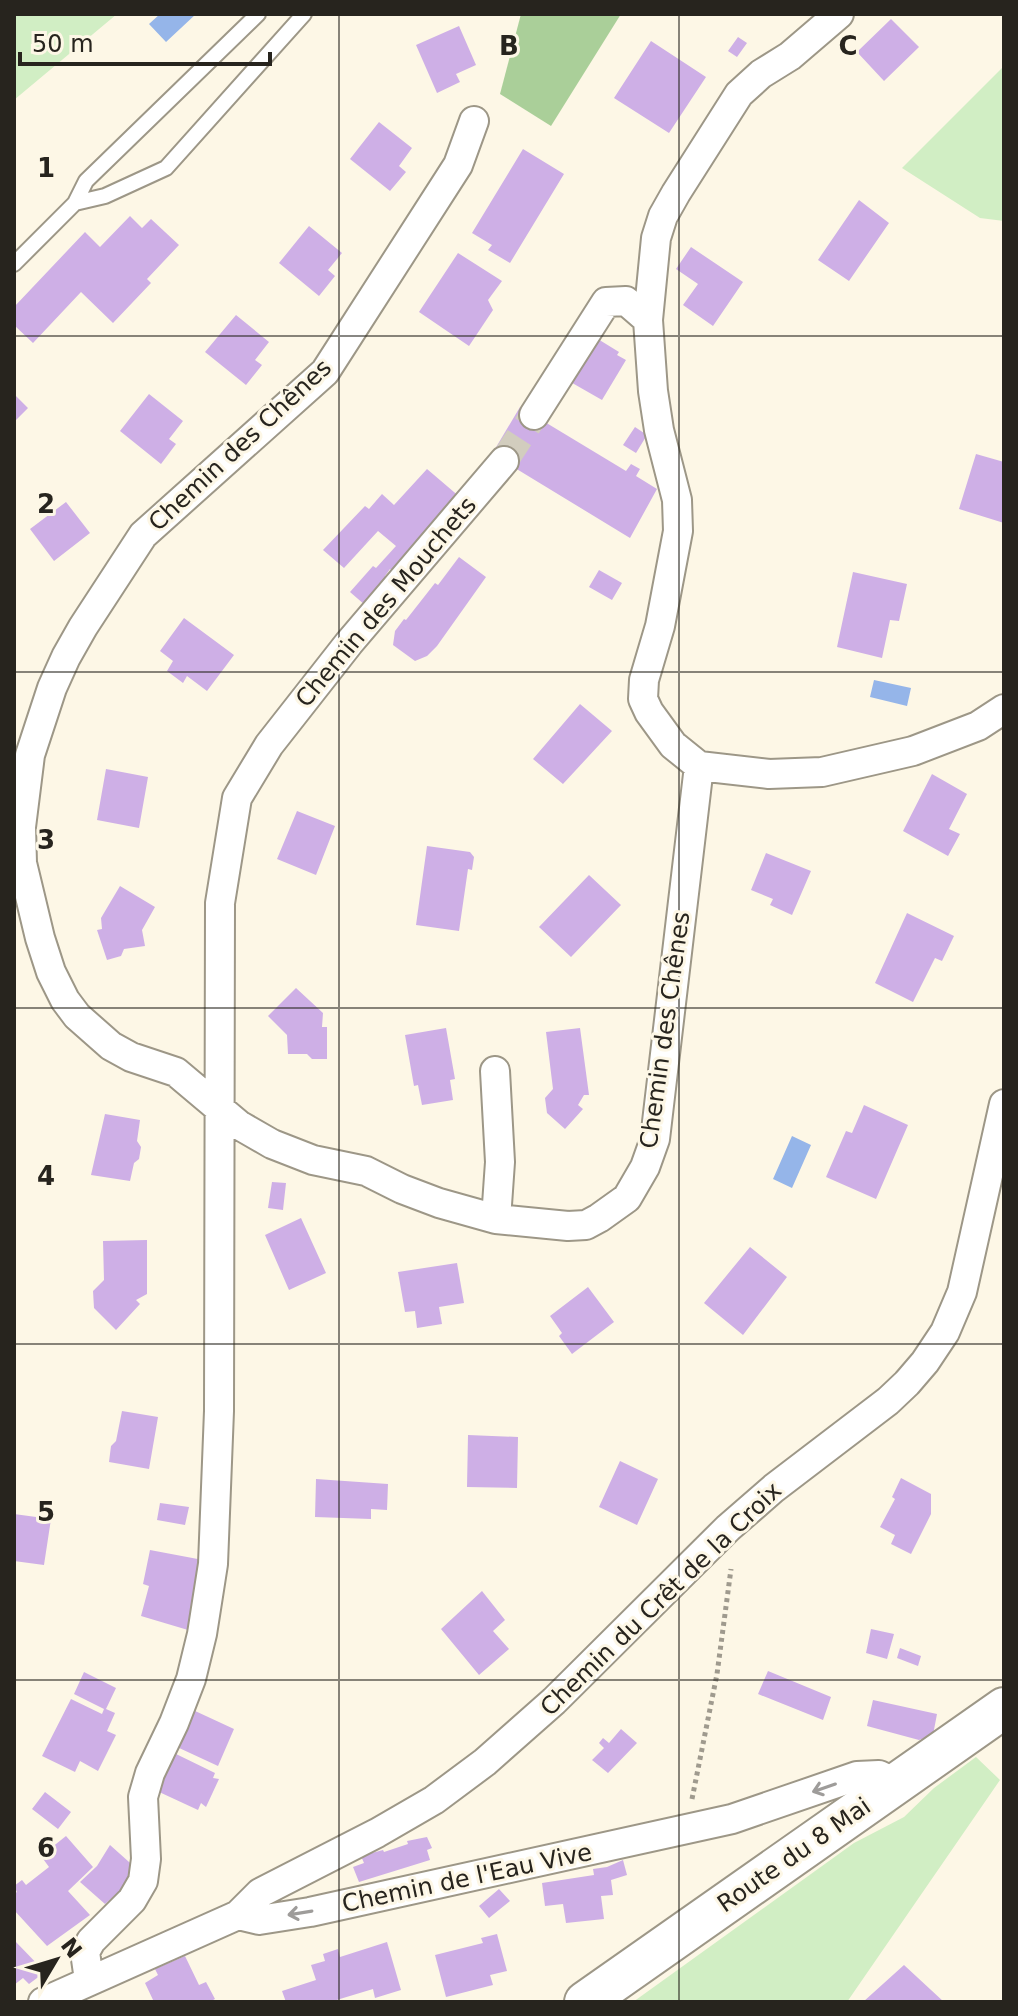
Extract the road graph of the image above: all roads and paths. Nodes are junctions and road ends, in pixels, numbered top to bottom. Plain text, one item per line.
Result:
1 (258, 14) edge
2 (304, 14) edge
3 (839, 14) edge
4 (474, 121) dead end
5 (75, 203) junction
6 (14, 264) edge
7 (648, 320) junction
8 (534, 415) tunnel mouth
9 (504, 461) tunnel mouth
10 (1004, 709) edge
11 (699, 766) junction
12 (17, 827) edge
13 (495, 1071) dead end
14 (1004, 1104) edge
15 (219, 1109) junction
16 (496, 1219) junction
17 (728, 1528) junction
18 (1004, 1708) edge
19 (898, 1784) junction
20 (685, 1829) junction
21 (238, 1915) junction
22 (89, 1980) junction
23 (43, 2002) edge
24 (585, 2002) edge

1 - 5 lane
2 - 5 lane
3 - 7 street
4 - 12 street, Chemin des Chênes
5 - 6 lane
7 - 8 street
7 - 11 street
9 - 15 street, Chemin des Mouchets
10 - 11 street
11 - 16 street, Chemin des Chênes
12 - 15 street, Chemin des Chênes
13 - 16 street
14 - 17 street, Chemin du Crêt de la Croix
15 - 16 street, Chemin des Chênes
15 - 22 street
17 - 20 path
17 - 21 street, Chemin du Crêt de la Croix
18 - 19 main road, Route du 8 Mai
19 -> 20 street, Chemin de l'Eau Vive
19 - 24 main road, Route du 8 Mai
20 -> 21 street, Chemin de l'Eau Vive
21 - 22 street, Chemin de l'Eau Vive
22 - 23 street, Chemin de l'Eau Vive

